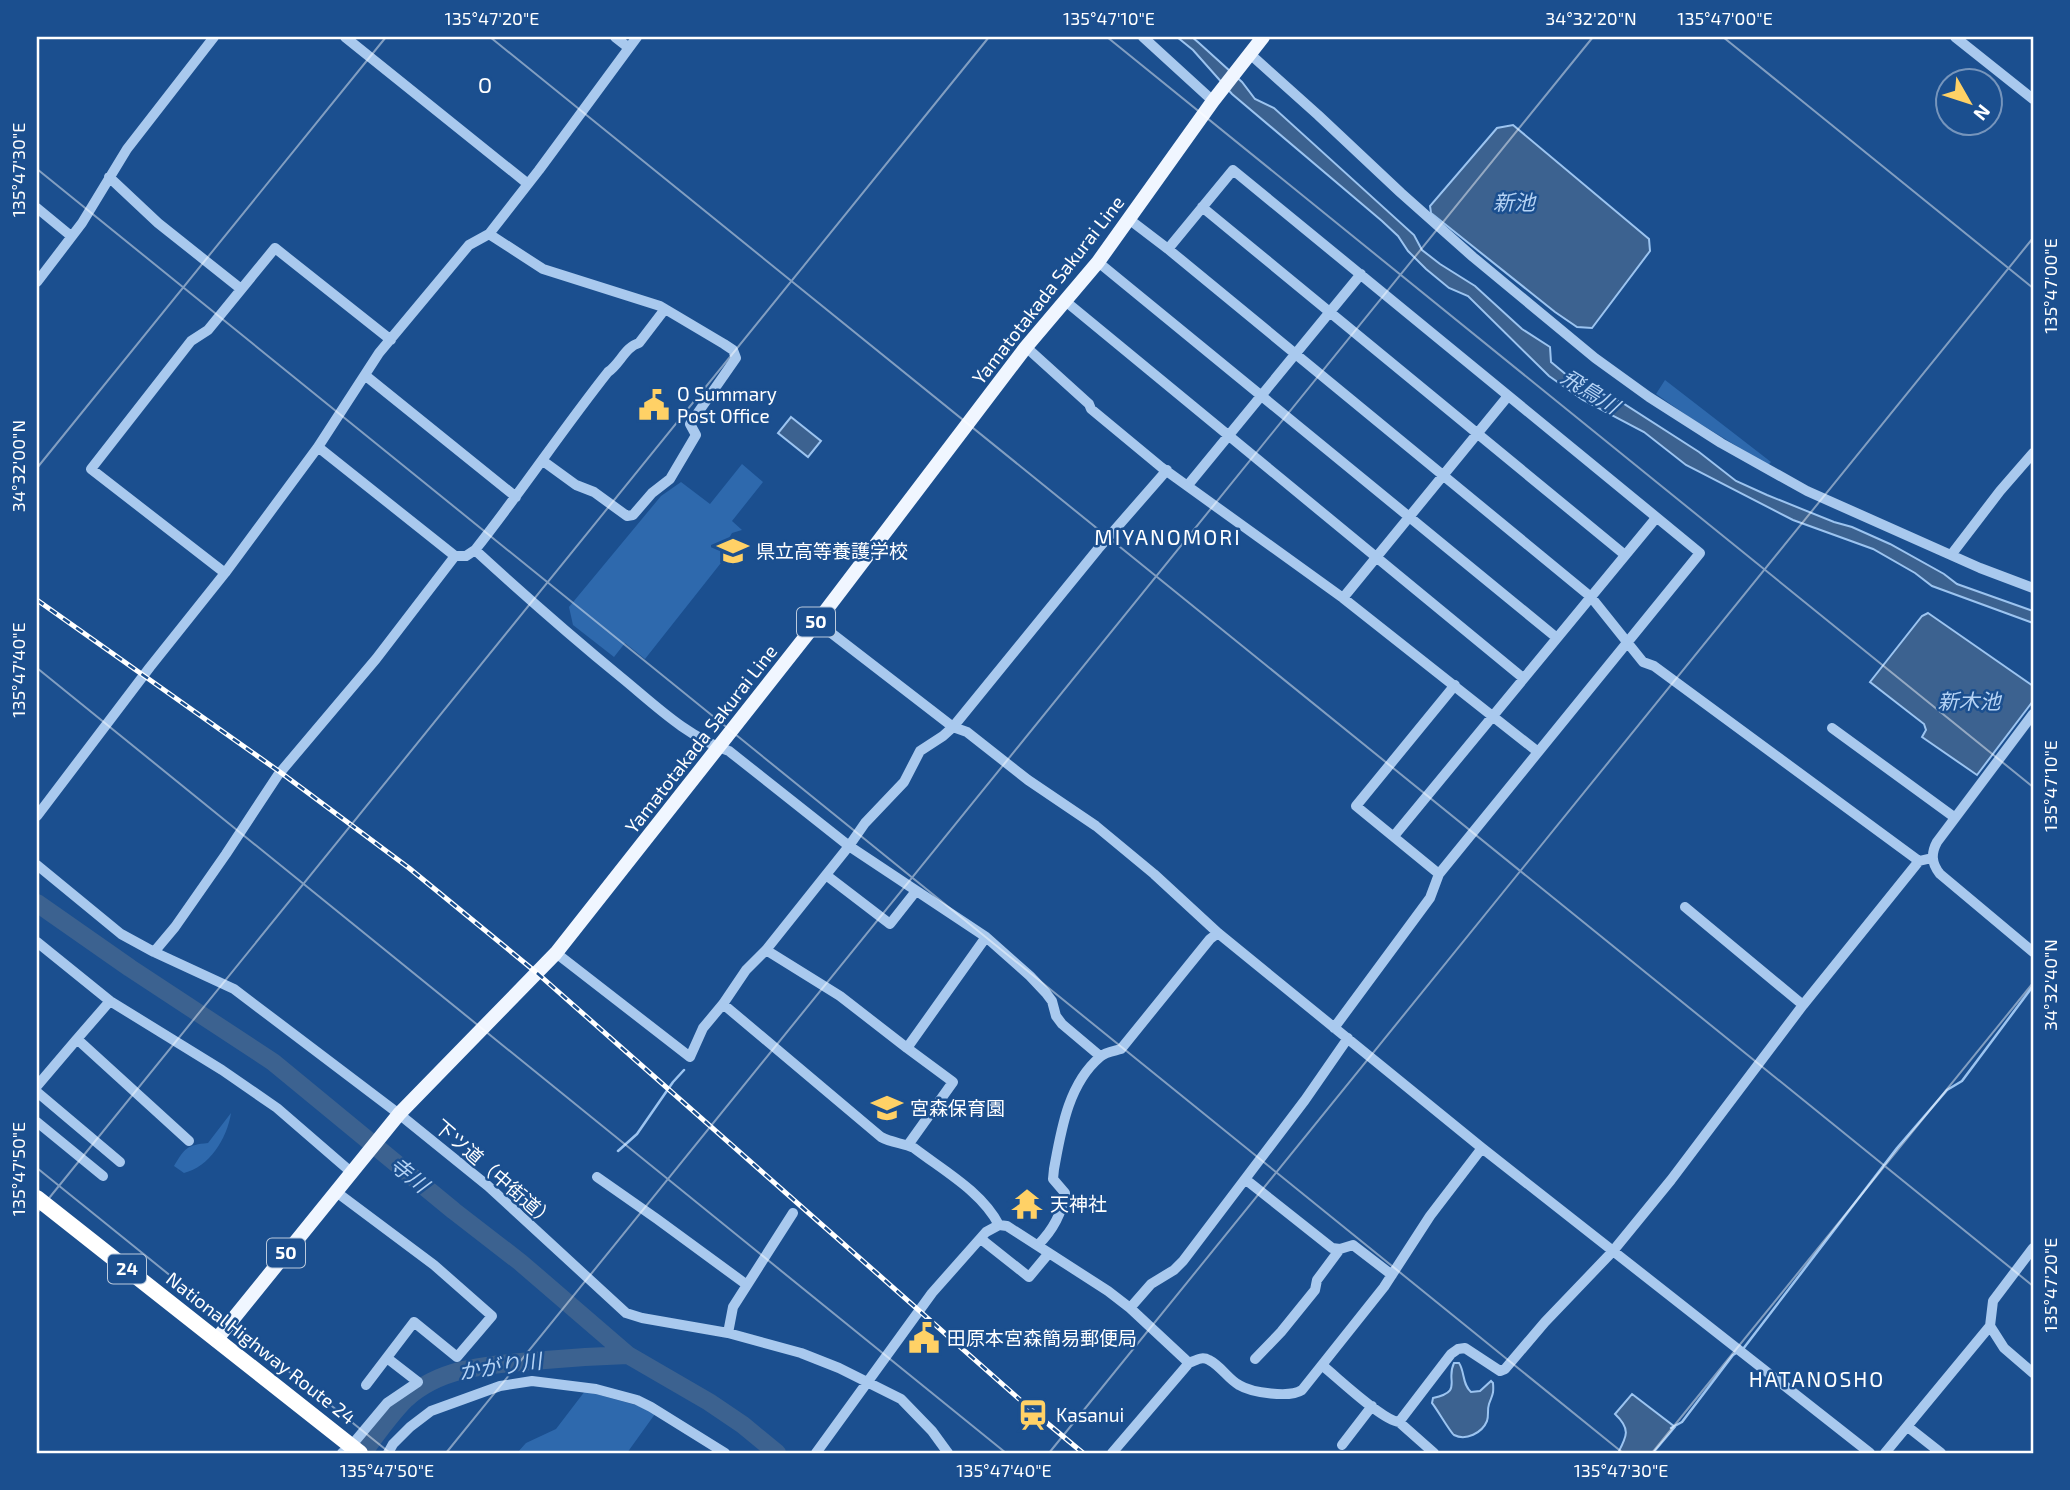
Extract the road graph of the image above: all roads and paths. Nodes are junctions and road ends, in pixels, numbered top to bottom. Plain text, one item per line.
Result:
1 (214, 37) edge
2 (345, 37) edge
3 (615, 37) edge
4 (637, 37) edge
5 (1143, 37) edge
6 (1263, 37) edge
7 (1955, 37) edge
8 (629, 48) junction
9 (1248, 57) junction
10 (1215, 99) junction
11 (2033, 99) edge
12 (109, 177) junction
13 (528, 184) junction
14 (1202, 207) junction
15 (37, 208) edge
16 (1129, 220) junction
17 (489, 234) junction
18 (71, 236) junction
19 (1168, 250) junction
20 (1098, 262) junction
21 (1361, 274) junction
22 (37, 282) edge
23 (241, 289) junction
24 (1064, 300) junction
25 (666, 309) junction
26 (1330, 312) junction
27 (391, 340) junction
28 (1026, 347) junction
29 (1295, 354) junction
30 (366, 376) junction
31 (1261, 396) junction
32 (1508, 396) junction
33 (1477, 434) junction
34 (1229, 435) junction
35 (318, 447) junction
36 (2033, 453) edge
37 (543, 461) junction
38 (1167, 470) junction
39 (1443, 476) junction
40 (1188, 485) junction
41 (516, 497) junction
42 (1409, 517) junction
43 (1656, 518) junction
44 (475, 550) junction
45 (1625, 555) junction
46 (1951, 555) junction
47 (455, 556) junction
48 (1376, 556) junction
49 (225, 573) junction
50 (2033, 588) edge
51 (1591, 597) junction
52 (1343, 598) junction
53 (817, 622) junction
54 (1557, 638) junction
55 (1627, 643) junction
56 (1523, 678) junction
57 (1455, 685) junction
58 (2033, 714) edge
59 (1493, 715) junction
60 (953, 727) junction
61 (1832, 728) dead end
62 (719, 748) junction
63 (1538, 752) junction
64 (37, 816) edge
65 (1955, 817) junction
66 (1394, 836) junction
67 (849, 846) junction
68 (1932, 858) junction
69 (1919, 861) junction
70 (37, 864) edge
71 (1439, 874) junction
72 (826, 875) junction
73 (916, 891) junction
74 (1685, 907) dead end
75 (1219, 933) junction
76 (986, 937) junction
77 (37, 942) edge
78 (766, 950) junction
79 (154, 952) junction
80 (2033, 952) edge
81 (556, 953) junction
82 (110, 1001) junction
83 (723, 1004) junction
84 (1803, 1005) junction
85 (1334, 1028) junction
86 (1348, 1038) junction
87 (77, 1039) junction
88 (907, 1048) junction
89 (1100, 1056) junction
90 (37, 1087) edge
91 (396, 1117) junction
92 (37, 1122) edge
93 (189, 1142) dead end
94 (908, 1145) junction
95 (1482, 1148) junction
96 (120, 1162) dead end
97 (353, 1169) junction
98 (103, 1176) dead end
99 (597, 1177) dead end
100 (1245, 1179) junction
101 (335, 1191) junction
102 (37, 1198) edge
103 (793, 1213) dead end
104 (999, 1225) junction
105 (981, 1239) junction
106 (1038, 1245) junction
107 (2033, 1248) edge
108 (1340, 1249) junction
109 (1613, 1251) junction
110 (1049, 1253) junction
111 (1392, 1275) junction
112 (747, 1285) junction
113 (1130, 1308) junction
114 (1990, 1326) junction
115 (727, 1333) junction
116 (216, 1340) junction
117 (2033, 1355) edge
118 (387, 1357) junction
119 (1255, 1359) dead end
120 (1189, 1363) junction
121 (1323, 1366) junction
122 (2029, 1370) edge
123 (869, 1382) junction
124 (366, 1385) dead end
125 (1372, 1406) junction
126 (1399, 1422) junction
127 (1908, 1427) junction
128 (1342, 1445) dead end
129 (352, 1450) edge
130 (818, 1451) edge
131 (388, 1453) edge
132 (725, 1453) edge
133 (948, 1453) edge
134 (1112, 1453) edge
135 (1434, 1453) edge
136 (1870, 1453) edge
137 (1885, 1453) edge
138 (1941, 1453) edge

1 - 12 street
2 - 13 street
3 - 8 street
4 - 8 street
5 - 10 street
6 - 9 main road, Yamatotakada Sakurai Line / 50
7 - 11 street
8 - 13 street
9 - 10 main road, Yamatotakada Sakurai Line / 50
9 - 46 street
10 - 16 main road, Yamatotakada Sakurai Line / 50
12 - 18 street
12 - 23 street
13 - 17 street
14 - 19 street
14 - 21 street
14 - 26 street
15 - 18 street
16 - 19 street
16 - 20 main road, Yamatotakada Sakurai Line / 50
17 - 25 street
17 - 27 street
18 - 22 street
19 - 29 street
20 - 24 main road, Yamatotakada Sakurai Line / 50
20 - 31 street
21 - 26 street
21 - 32 street
23 - 27 street
23 - 49 street
24 - 28 main road, Yamatotakada Sakurai Line / 50
24 - 34 street
25 - 37 street
25 - 37 street
26 - 29 street
26 - 33 street
27 - 30 street
28 - 38 street
28 - 53 main road, Yamatotakada Sakurai Line / 50
29 - 31 street
29 - 39 street
30 - 35 street
30 - 41 street
31 - 34 street
31 - 42 street
32 - 33 street
32 - 43 street
33 - 39 street
33 - 45 street
34 - 40 street
34 - 48 street
35 - 47 street
35 - 49 street
36 - 46 street
37 - 41 street
38 - 40 street
38 - 60 street
39 - 42 street
39 - 51 street
40 - 52 street
41 - 44 street
42 - 48 street
42 - 54 street
43 - 45 street
43 - 55 street
44 - 47 street
44 - 62 street
45 - 51 street
46 - 50 street
47 - 79 street
48 - 52 street
48 - 56 street
49 - 64 street
51 - 54 street
51 - 55 street
52 - 57 street
53 - 60 street
53 - 62 main road, Yamatotakada Sakurai Line / 50
54 - 56 street
55 - 63 street
55 - 69 street
56 - 59 street
57 - 59 street
57 - 66 street
58 - 65 street
59 - 63 street
59 - 66 street
60 - 67 street
60 - 75 street
61 - 65 street
62 - 67 street
62 - 81 main road, Yamatotakada Sakurai Line / 50
63 - 71 street
65 - 68 street
66 - 71 street
67 - 72 street
67 - 73 street
68 - 69 street
68 - 80 street
69 - 84 street
70 - 79 street, 下ツ道（中街道）
71 - 85 street
72 - 73 street
72 - 78 street
73 - 76 street
74 - 84 street
75 - 85 street
75 - 89 street
76 - 88 street
76 - 89 street
77 - 82 street
78 - 83 street
78 - 88 street
79 - 91 street, 下ツ道（中街道）
81 - 83 street
81 - 91 main road, Yamatotakada Sakurai Line / 50
82 - 87 street
82 - 97 street
83 - 94 street
84 - 109 street
85 - 86 street
86 - 95 street
86 - 100 street
87 - 90 street
87 - 93 street
88 - 94 street
89 - 106 street
90 - 96 street
91 - 97 main road, Yamatotakada Sakurai Line / 50
91 - 115 street, 下ツ道（中街道）
92 - 98 street
94 - 104 street
95 - 109 street
95 - 111 street
97 - 101 main road, Yamatotakada Sakurai Line / 50
99 - 112 street
100 - 108 street
100 - 113 street
101 - 116 main road, Yamatotakada Sakurai Line / 50
101 - 118 street
102 - 116 highway, National Highway Route 24 / 24
103 - 112 street
104 - 105 street
104 - 106 street
105 - 110 street
105 - 123 street
106 - 110 street
107 - 114 street
108 - 111 street
108 - 119 street
109 - 126 street
109 - 136 street
110 - 113 street
111 - 121 street
112 - 115 street
113 - 120 street
114 - 122 street
114 - 127 street
115 - 123 street, 下ツ道（中街道）
116 - 129 highway, National Highway Route 24 / 24
117 - 122 street
118 - 124 street
118 - 129 street
120 - 121 street
120 - 134 street
121 - 125 street
123 - 130 street
123 - 133 street, 下ツ道（中街道）
125 - 126 street
125 - 128 street
126 - 135 street
127 - 137 street
127 - 138 street
131 - 132 street

